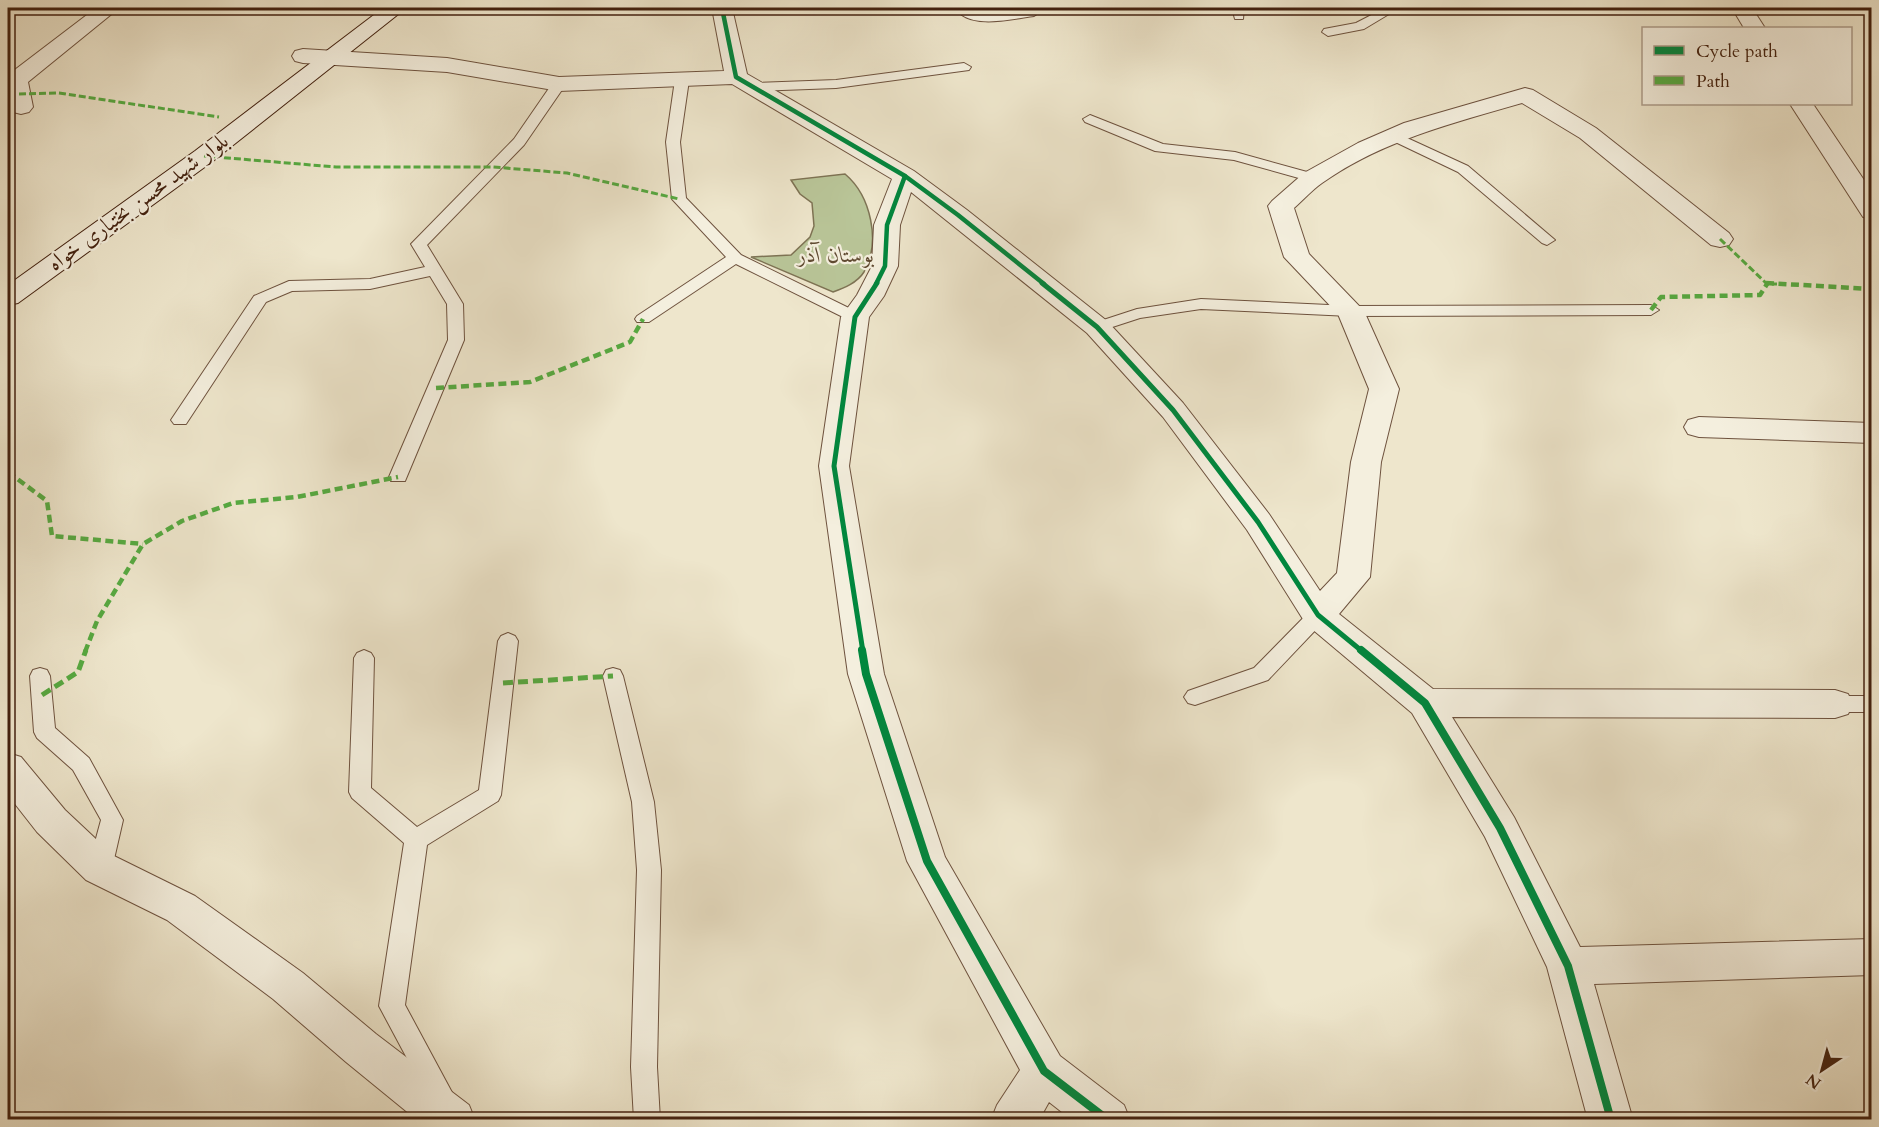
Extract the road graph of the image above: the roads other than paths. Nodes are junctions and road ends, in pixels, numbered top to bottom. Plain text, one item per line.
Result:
1 (110, 8) edge
2 (368, 8) edge
3 (396, 8) edge
4 (722, 8) edge
5 (961, 8) edge
6 (1393, 8) edge
7 (1742, 8) edge
8 (1034, 12) dead end
9 (1753, 27) edge
10 (1328, 32) dead end
11 (359, 37) junction
12 (332, 45) junction
13 (447, 65) junction
14 (964, 67) dead end
15 (682, 80) junction
16 (746, 82) junction
17 (559, 84) junction
18 (1803, 105) edge
19 (21, 107) dead end
20 (1090, 119) dead end
21 (1394, 136) junction
22 (905, 176) junction
23 (1313, 178) junction
24 (1872, 212) edge
25 (1720, 239) dead end
26 (1547, 240) dead end
27 (735, 258) junction
28 (434, 270) junction
29 (41, 272) junction
30 (8, 297) edge
31 (1652, 310) dead end
32 (1350, 311) junction
33 (855, 317) junction
34 (643, 320) dead end
35 (1096, 327) junction
36 (180, 420) dead end
37 (1699, 426) dead end
38 (1872, 433) edge
39 (398, 477) dead end
40 (1318, 615) junction
41 (508, 641) dead end
42 (364, 658) dead end
43 (40, 676) dead end
44 (613, 676) dead end
45 (1195, 698) dead end
46 (1425, 702) junction
47 (1835, 704) joint
48 (1872, 704) edge
49 (8, 768) edge
50 (416, 840) junction
51 (100, 868) junction
52 (1872, 957) edge
53 (1568, 966) junction
54 (1044, 1071) junction
55 (454, 1119) edge
56 (647, 1119) edge
57 (1013, 1119) edge
58 (1108, 1119) edge
59 (1611, 1119) edge

1 - 19 street
2 - 12 street, بلوار شهید محسن بختیاری خواه
3 - 11 street, بلوار شهید محسن بختیاری خواه
4 - 16 street
5 - 8 lane
6 - 10 lane
7 - 9 street
11 - 12 street, بلوار شهید محسن بختیاری خواه
11 - 13 street
12 - 13 street
12 - 29 street, بلوار شهید محسن بختیاری خواه
12 - 29 street, بلوار شهید محسن بختیاری خواه
13 - 17 street
14 - 16 lane
15 - 16 street
15 - 17 street
15 - 27 lane
16 - 22 street
17 - 28 lane
18 - 24 street
20 - 23 lane
21 - 23 street
21 - 25 street
21 - 26 lane
22 - 33 street
22 - 35 street
23 - 32 street
27 - 33 lane
27 - 34 lane
28 - 36 lane
28 - 39 lane
29 - 30 street
31 - 32 lane
32 - 35 lane
32 - 40 street
33 - 54 street
35 - 40 street
37 - 38 street
40 - 45 lane
40 - 46 street
41 - 50 lane
42 - 50 lane
43 - 51 lane
44 - 56 lane
46 - 47 street
46 - 53 street
47 - 48 lane
49 - 51 street
50 - 55 lane
51 - 55 street
52 - 53 street
53 - 59 street
54 - 57 street
54 - 58 street

